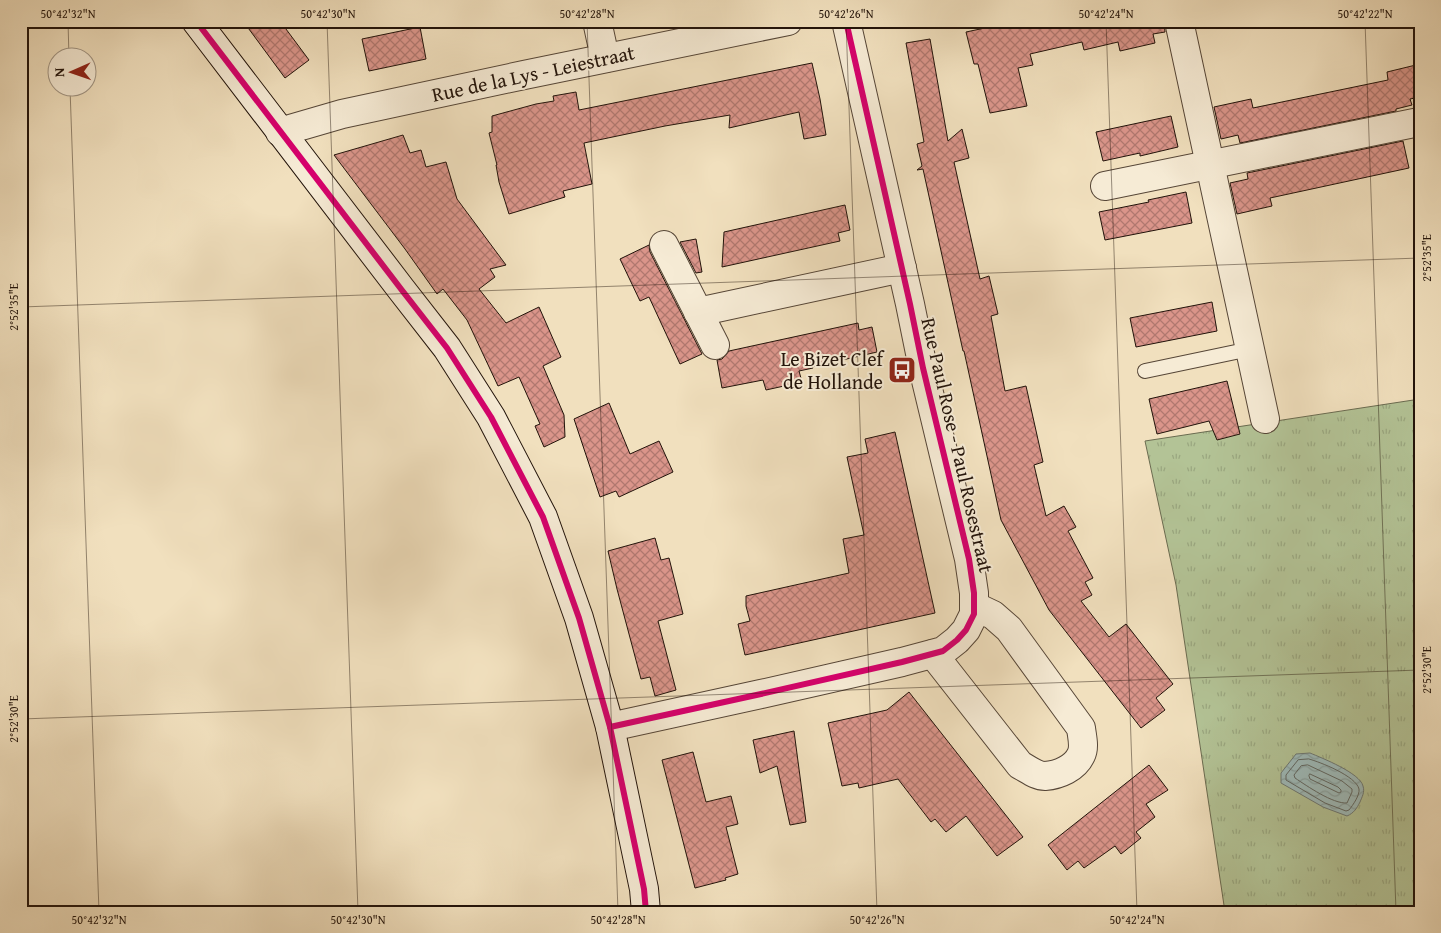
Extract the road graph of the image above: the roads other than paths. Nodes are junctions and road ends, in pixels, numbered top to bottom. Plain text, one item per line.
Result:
1 (196, 21) edge
2 (597, 21) edge
3 (788, 21) edge
4 (846, 21) edge
5 (1179, 21) edge
6 (605, 58) junction
7 (1419, 122) edge
8 (280, 132) junction
9 (1210, 164) junction
10 (1105, 186) dead end
11 (664, 246) dead end
12 (902, 268) junction
13 (698, 312) junction
14 (715, 345) dead end
15 (1250, 349) junction
16 (1145, 371) dead end
17 (1265, 419) dead end
18 (974, 606) junction
19 (933, 654) junction
20 (610, 726) junction
21 (646, 912) edge

1 - 8 street
2 - 6 street
3 - 6 street, Rue de la Lys - Leiestraat
4 - 12 street, Rue Paul Rose - Paul Rosestraat
5 - 9 street
6 - 8 street, Rue de la Lys - Leiestraat
7 - 9 street
8 - 20 street
9 - 10 street
9 - 15 street
11 - 13 street
12 - 13 street
12 - 18 street, Rue Paul Rose - Paul Rosestraat
13 - 14 street
15 - 16 lane
15 - 17 street
18 - 19 street, Rue Paul Rose - Paul Rosestraat
18 - 19 street
19 - 20 street, Rue Paul Rose - Paul Rosestraat
20 - 21 street

